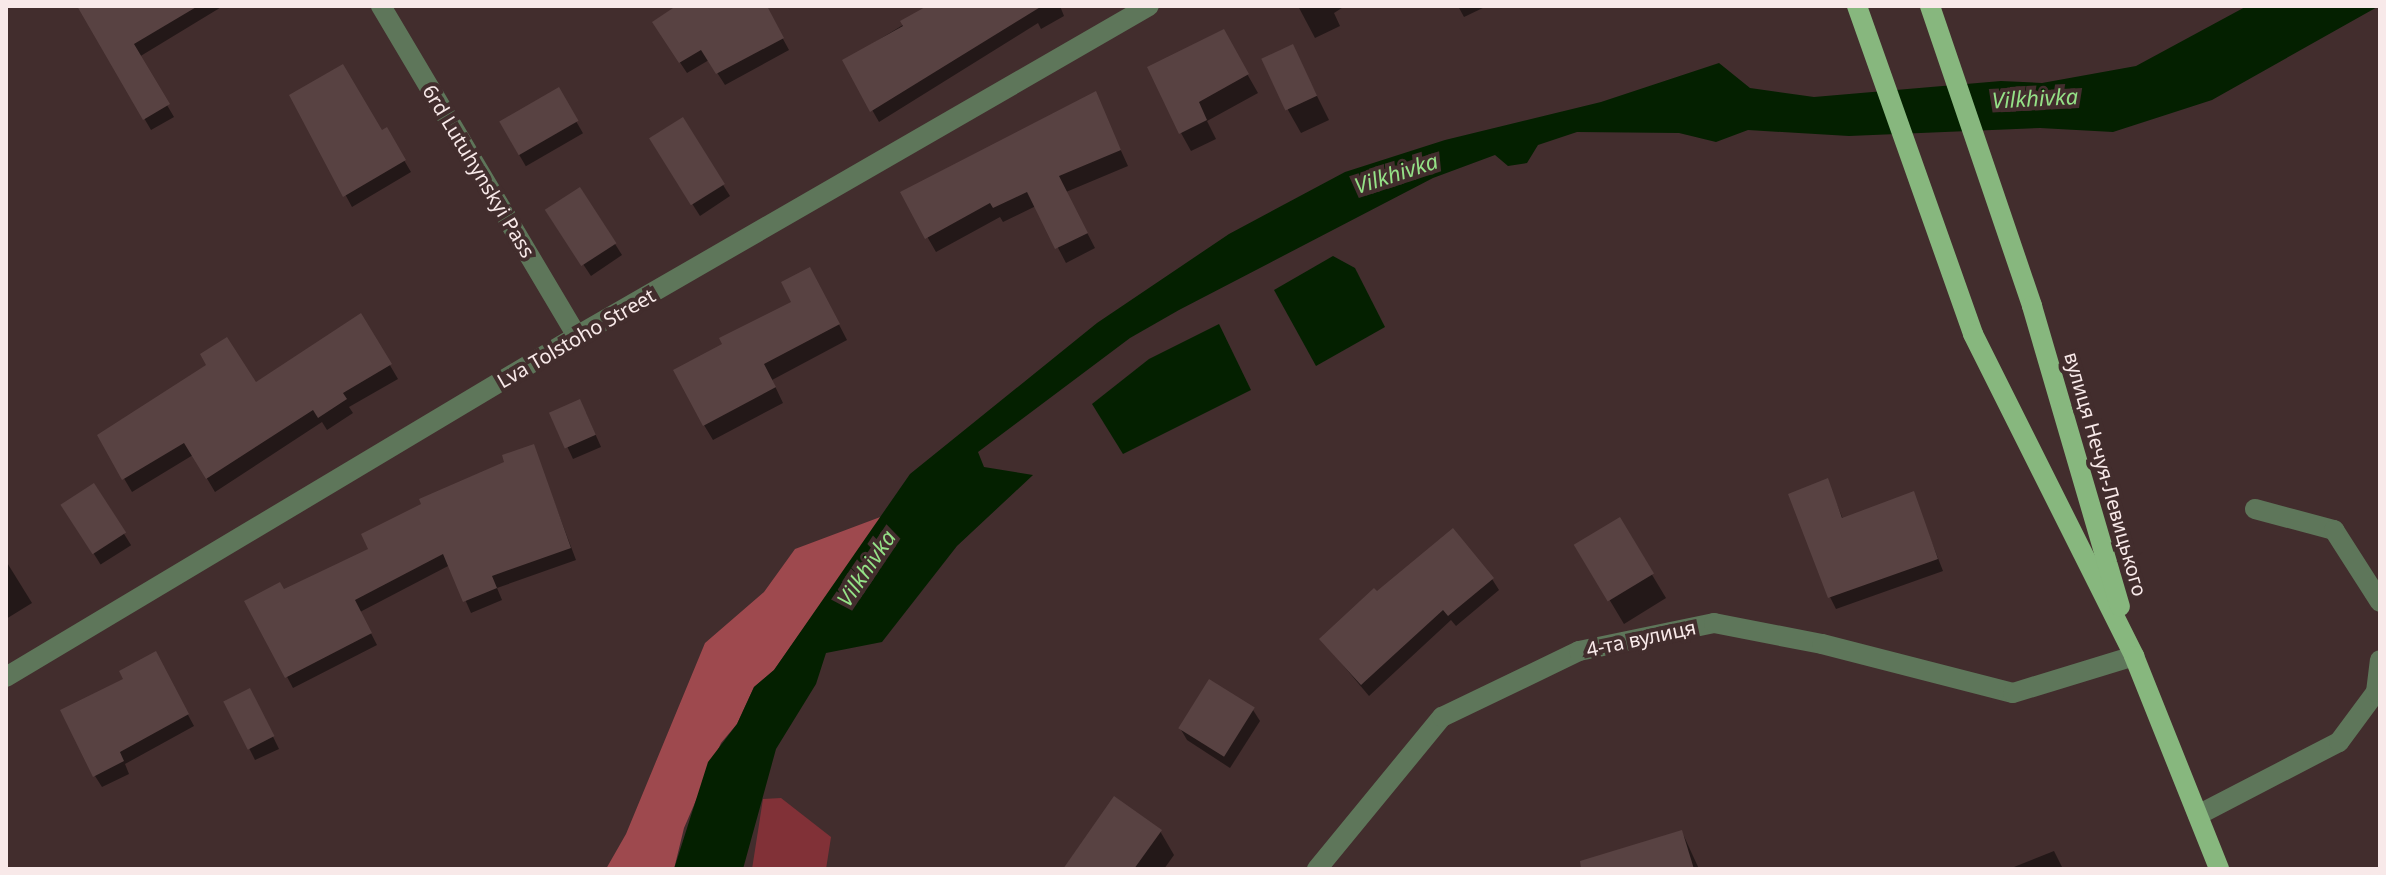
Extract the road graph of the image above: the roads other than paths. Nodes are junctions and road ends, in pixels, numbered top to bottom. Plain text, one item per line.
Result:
1 (381, 6) edge
2 (1149, 6) edge
3 (1857, 6) edge
4 (1930, 6) edge
5 (577, 336) junction
6 (2255, 509) dead end
7 (2380, 602) edge
8 (2134, 656) junction
9 (2380, 660) edge
10 (6, 677) edge
11 (2378, 692) edge
12 (2198, 815) junction
13 (1317, 869) edge
14 (2219, 869) edge

1 - 5 street, 6rd Lutuhynskyi Pass
2 - 5 street, Lva Tolstoho Street
3 - 8 main road, вулиця Нечуя-Левицького
4 - 8 main road, вулиця Нечуя-Левицького
5 - 10 street, Lva Tolstoho Street
6 - 7 street
8 - 12 main road, вулиця Нечуя-Левицького
8 - 13 street, 4-та вулиця
9 - 11 street
11 - 12 street
12 - 14 main road, вулиця Нечуя-Левицького

